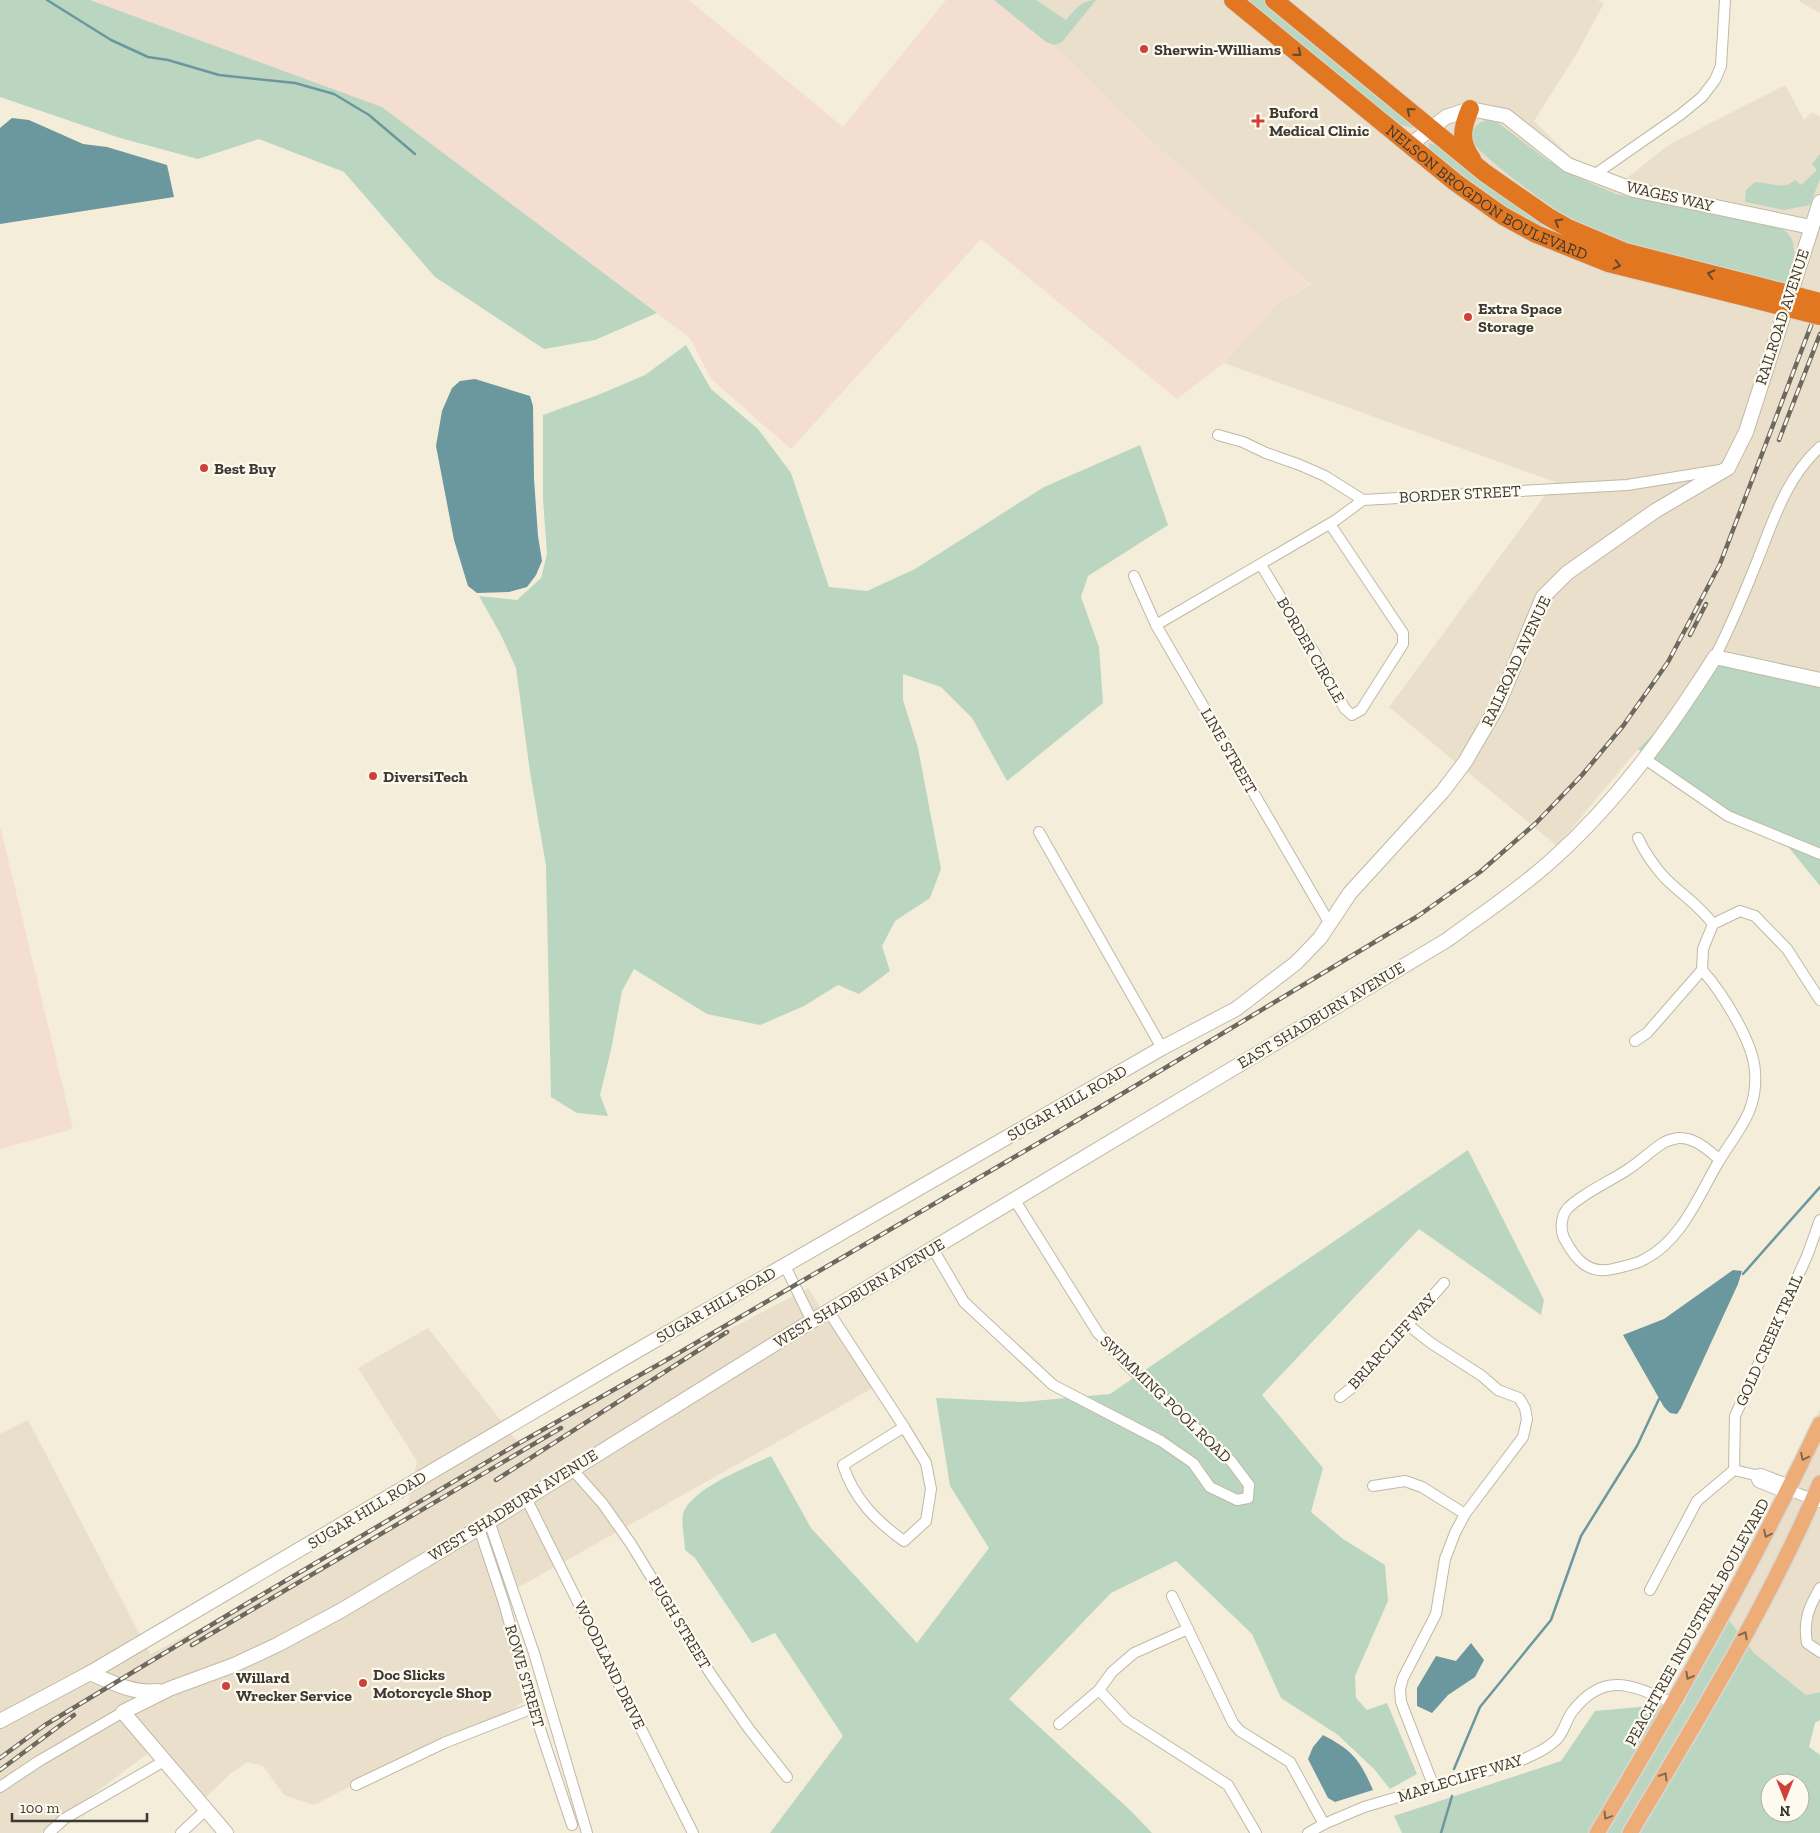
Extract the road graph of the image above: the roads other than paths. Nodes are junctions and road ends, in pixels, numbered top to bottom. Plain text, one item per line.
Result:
1 (1233, 0) edge
2 (1274, 0) edge
3 (1725, 0) edge
4 (1470, 109) junction
5 (1431, 129) junction
6 (1410, 145) junction
7 (1475, 164) junction
8 (1594, 175) junction
9 (1820, 202) edge
10 (1811, 227) junction
11 (1756, 293) junction
12 (1820, 302) edge
13 (1820, 316) edge
14 (1218, 435) dead end
15 (1820, 447) edge
16 (1728, 468) junction
17 (1363, 500) junction
18 (1330, 524) junction
19 (1261, 566) junction
20 (1134, 576) dead end
21 (1156, 625) junction
22 (1715, 657) junction
23 (1820, 680) edge
24 (1645, 759) junction
25 (1039, 832) dead end
26 (1638, 838) dead end
27 (1820, 854) edge
28 (1330, 924) junction
29 (1714, 924) junction
30 (1702, 970) junction
31 (1820, 1000) edge
32 (1635, 1041) dead end
33 (1162, 1048) junction
34 (1720, 1160) junction
35 (1014, 1199) junction
36 (1820, 1220) edge
37 (933, 1249) junction
38 (785, 1266) junction
39 (1444, 1283) dead end
40 (829, 1312) junction
41 (812, 1321) junction
42 (1408, 1325) junction
43 (1340, 1397) dead end
44 (1820, 1424) edge
45 (904, 1427) junction
46 (572, 1470) junction
47 (1734, 1470) junction
48 (1820, 1483) edge
49 (1373, 1486) dead end
50 (1787, 1489) junction
51 (526, 1498) junction
52 (1816, 1501) edge
53 (1465, 1514) junction
54 (484, 1524) junction
55 (1820, 1588) edge
56 (1650, 1590) dead end
57 (1172, 1596) dead end
58 (1188, 1629) junction
59 (1820, 1652) edge
60 (90, 1673) junction
61 (169, 1689) junction
62 (1099, 1690) junction
63 (1674, 1703) junction
64 (533, 1708) junction
65 (123, 1712) junction
66 (0, 1721) edge
67 (1059, 1724) dead end
68 (166, 1760) junction
69 (788, 1777) dead end
70 (356, 1785) dead end
71 (0, 1787) edge
72 (1434, 1787) junction
73 (207, 1809) junction
74 (572, 1824) dead end
75 (1324, 1824) junction
76 (49, 1833) edge
77 (181, 1833) edge
78 (226, 1833) edge
79 (587, 1833) edge
80 (693, 1833) edge
81 (1256, 1833) edge
82 (1308, 1833) edge
83 (1597, 1833) edge
84 (1630, 1833) edge

1 -> 6 highway, NELSON BROGDON BOULEVARD
5 -> 2 highway, NELSON BROGDON BOULEVARD
3 - 8 street
4 - 5 street, WAGES WAY
4 - 7 highway
4 - 8 street, WAGES WAY
5 - 6 street, WAGES WAY
5 - 7 highway, NELSON BROGDON BOULEVARD
6 -> 11 highway, NELSON BROGDON BOULEVARD
11 -> 7 highway, NELSON BROGDON BOULEVARD
8 - 10 street, WAGES WAY
9 - 10 street, RAILROAD AVENUE
10 - 16 street, RAILROAD AVENUE
11 - 12 highway, bridge
11 - 13 highway, bridge
14 - 17 street
15 - 22 street
16 - 17 street, BORDER STREET
16 - 28 street, RAILROAD AVENUE
17 - 18 street
18 - 19 street
18 - 19 street, BORDER CIRCLE
19 - 21 street
20 - 21 street, LINE STREET
21 - 28 street, LINE STREET
22 - 23 street
22 - 24 street, EAST SHADBURN AVENUE
24 - 27 street
24 - 35 street, EAST SHADBURN AVENUE
25 - 33 street
26 - 29 street
28 - 33 street, SUGAR HILL ROAD
29 - 30 street
29 - 31 street
30 - 32 street
30 - 34 street
33 - 38 street, SUGAR HILL ROAD
34 - 34 street
35 - 37 street, WEST SHADBURN AVENUE
35 - 37 street, SWIMMING POOL ROAD
36 - 47 street, GOLD CREEK TRAIL
37 - 40 street, WEST SHADBURN AVENUE
38 - 41 street
38 - 60 street, SUGAR HILL ROAD
39 - 42 street, BRIARCLIFF WAY
40 - 41 street, WEST SHADBURN AVENUE
40 - 45 street
41 - 46 street, WEST SHADBURN AVENUE
42 - 43 street, BRIARCLIFF WAY
42 - 53 street
44 -> 50 main road, PEACHTREE INDUSTRIAL BOULEVARD
45 - 45 street
46 - 51 street, WEST SHADBURN AVENUE
46 - 69 street, PUGH STREET
47 - 50 street
47 - 56 street
48 - 52 main road
49 - 53 street
50 - 52 street
50 -> 63 main road, PEACHTREE INDUSTRIAL BOULEVARD
51 - 54 street, WEST SHADBURN AVENUE
51 - 80 street, WOODLAND DRIVE
84 -> 52 main road
53 - 72 street
54 - 61 street, WEST SHADBURN AVENUE
54 - 64 street, ROWE STREET
54 - 79 street
55 - 59 street
57 - 58 street
58 - 62 street
58 - 75 street
60 - 61 street
60 - 66 street, SUGAR HILL ROAD
61 - 65 street, WEST SHADBURN AVENUE
62 - 67 street
62 - 81 street
63 - 72 street, MAPLECLIFF WAY
63 -> 83 main road, PEACHTREE INDUSTRIAL BOULEVARD
64 - 70 street
64 - 74 street, ROWE STREET
65 - 68 street
65 - 71 street, WEST SHADBURN AVENUE
68 - 73 street
68 - 76 street
72 - 75 street, MAPLECLIFF WAY
73 - 77 street
73 - 78 street
75 - 82 street, MAPLECLIFF WAY

